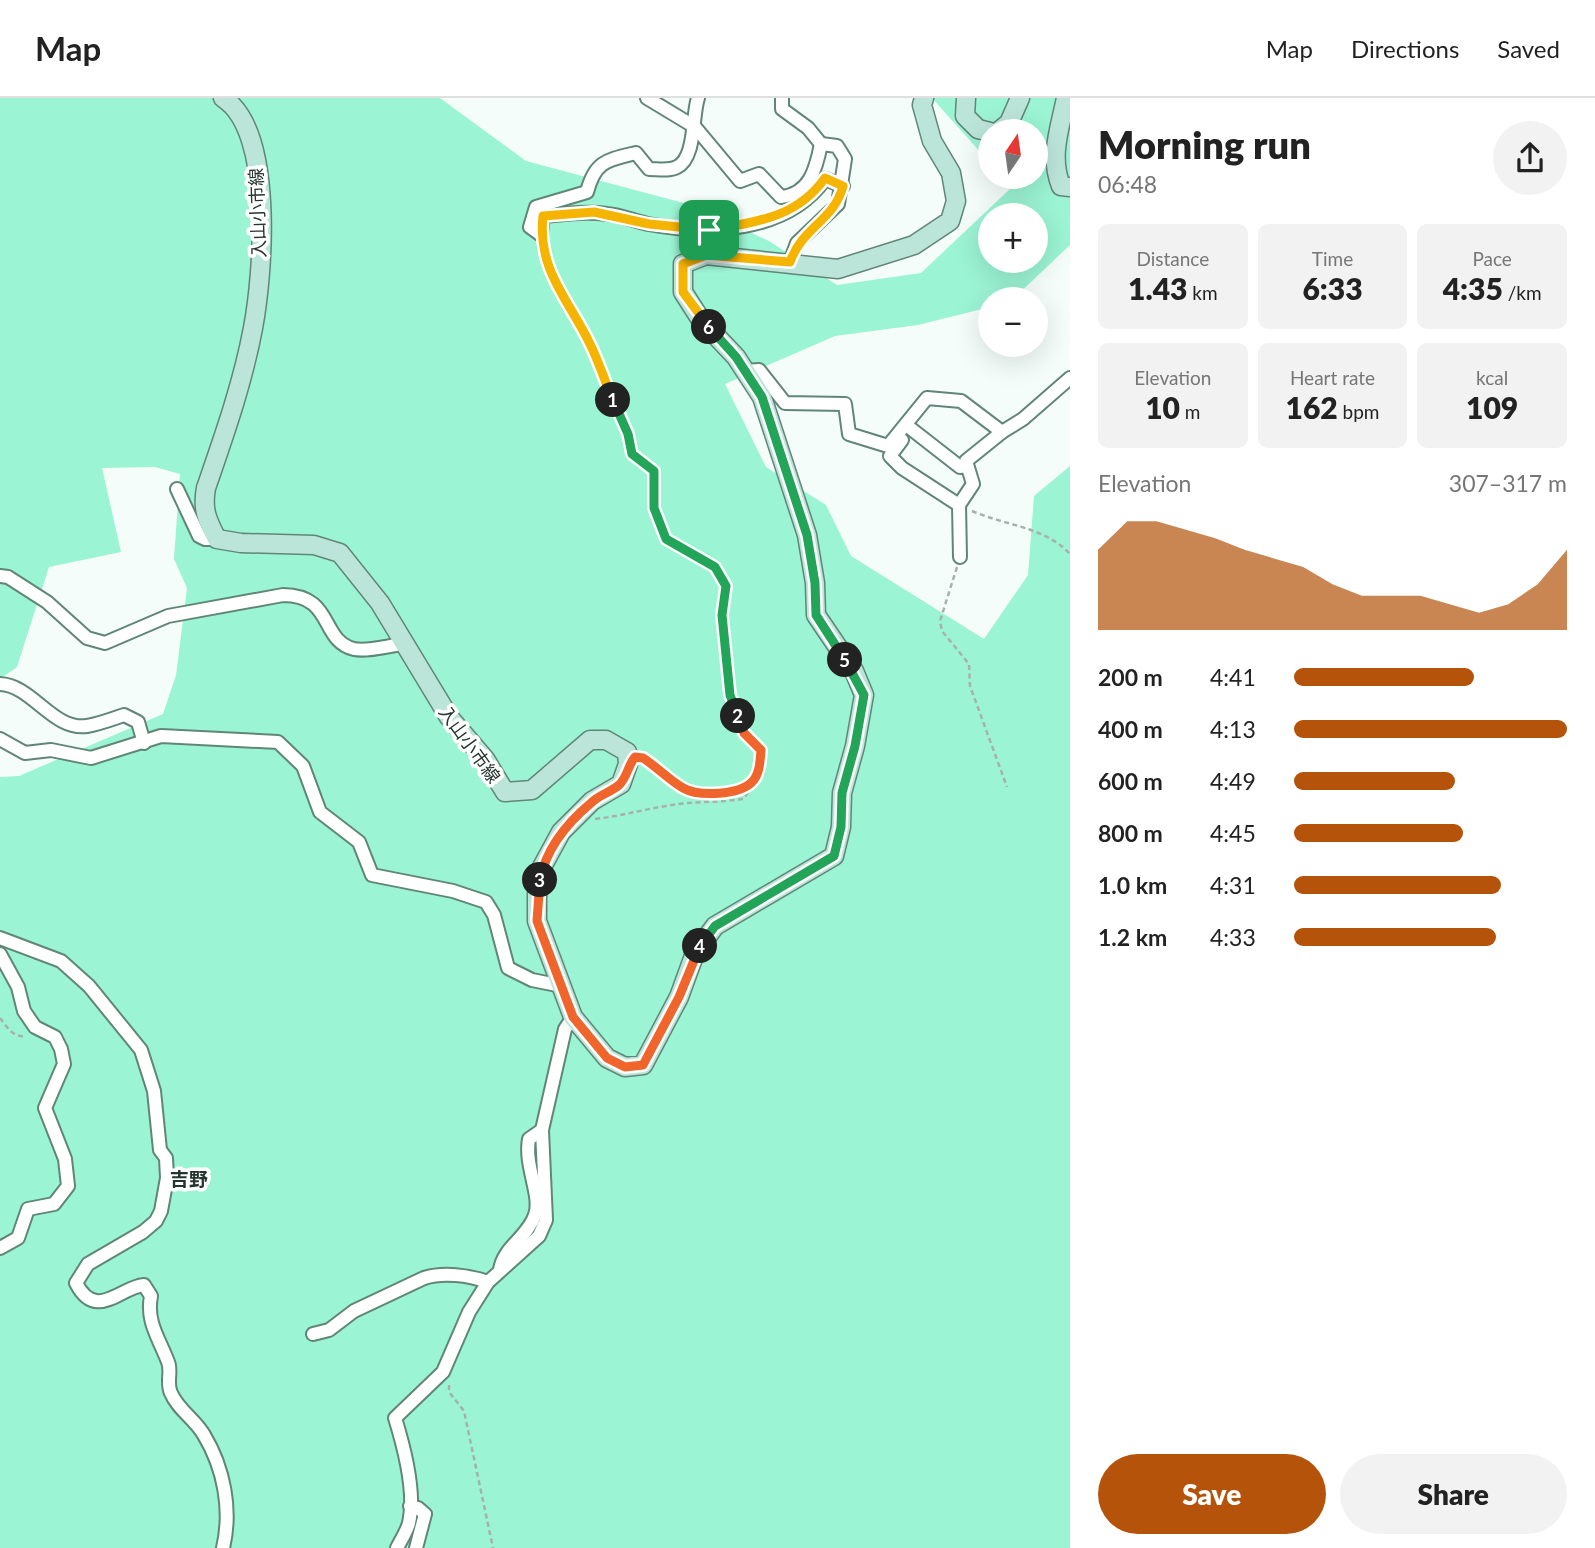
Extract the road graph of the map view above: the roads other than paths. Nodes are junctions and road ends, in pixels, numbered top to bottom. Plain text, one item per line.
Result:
1 (223, 98) edge
2 (647, 98) edge
3 (698, 98) edge
4 (782, 98) edge
5 (924, 98) edge
6 (966, 98) edge
7 (1020, 98) edge
8 (1066, 98) edge
9 (1012, 119) edge
10 (695, 127) junction
11 (978, 129) edge
12 (821, 144) junction
13 (843, 186) junction
14 (1070, 187) edge
15 (790, 262) junction
16 (745, 371) junction
17 (1070, 377) edge
18 (907, 426) junction
19 (1002, 432) junction
20 (968, 466) junction
21 (177, 489) dead end
22 (959, 505) junction
23 (217, 539) junction
24 (960, 557) road end
25 (0, 576) edge
26 (404, 644) junction
27 (0, 684) edge
28 (0, 739) edge
29 (144, 743) junction
30 (0, 938) edge
31 (0, 954) edge
32 (562, 986) junction
33 (573, 1017) junction
34 (0, 1248) edge
35 (488, 1282) junction
36 (313, 1335) dead end
37 (410, 1506) junction
38 (223, 1548) edge
39 (397, 1548) edge
40 (416, 1548) edge

1 - 23 main road, 入山小市線
2 - 10 street
3 - 10 street
4 - 12 street
5 - 15 main road
6 - 11 main road
7 - 9 main road
8 - 14 main road
10 - 12 street
10 - 13 street
12 - 13 street
13 - 15 street
15 - 16 main road
16 - 18 street
16 - 33 main road
17 - 19 street
18 - 19 street
18 - 20 street
18 - 22 street
19 - 20 street
20 - 22 street
21 - 23 street
22 - 24 street
23 - 26 main road, 入山小市線
25 - 26 street
26 - 32 main road, 入山小市線
27 - 29 street
28 - 29 street
29 - 32 street
30 - 38 street
31 - 34 street
32 - 33 main road
33 - 35 street
35 - 36 street
35 - 37 street
37 - 39 street
37 - 40 street

